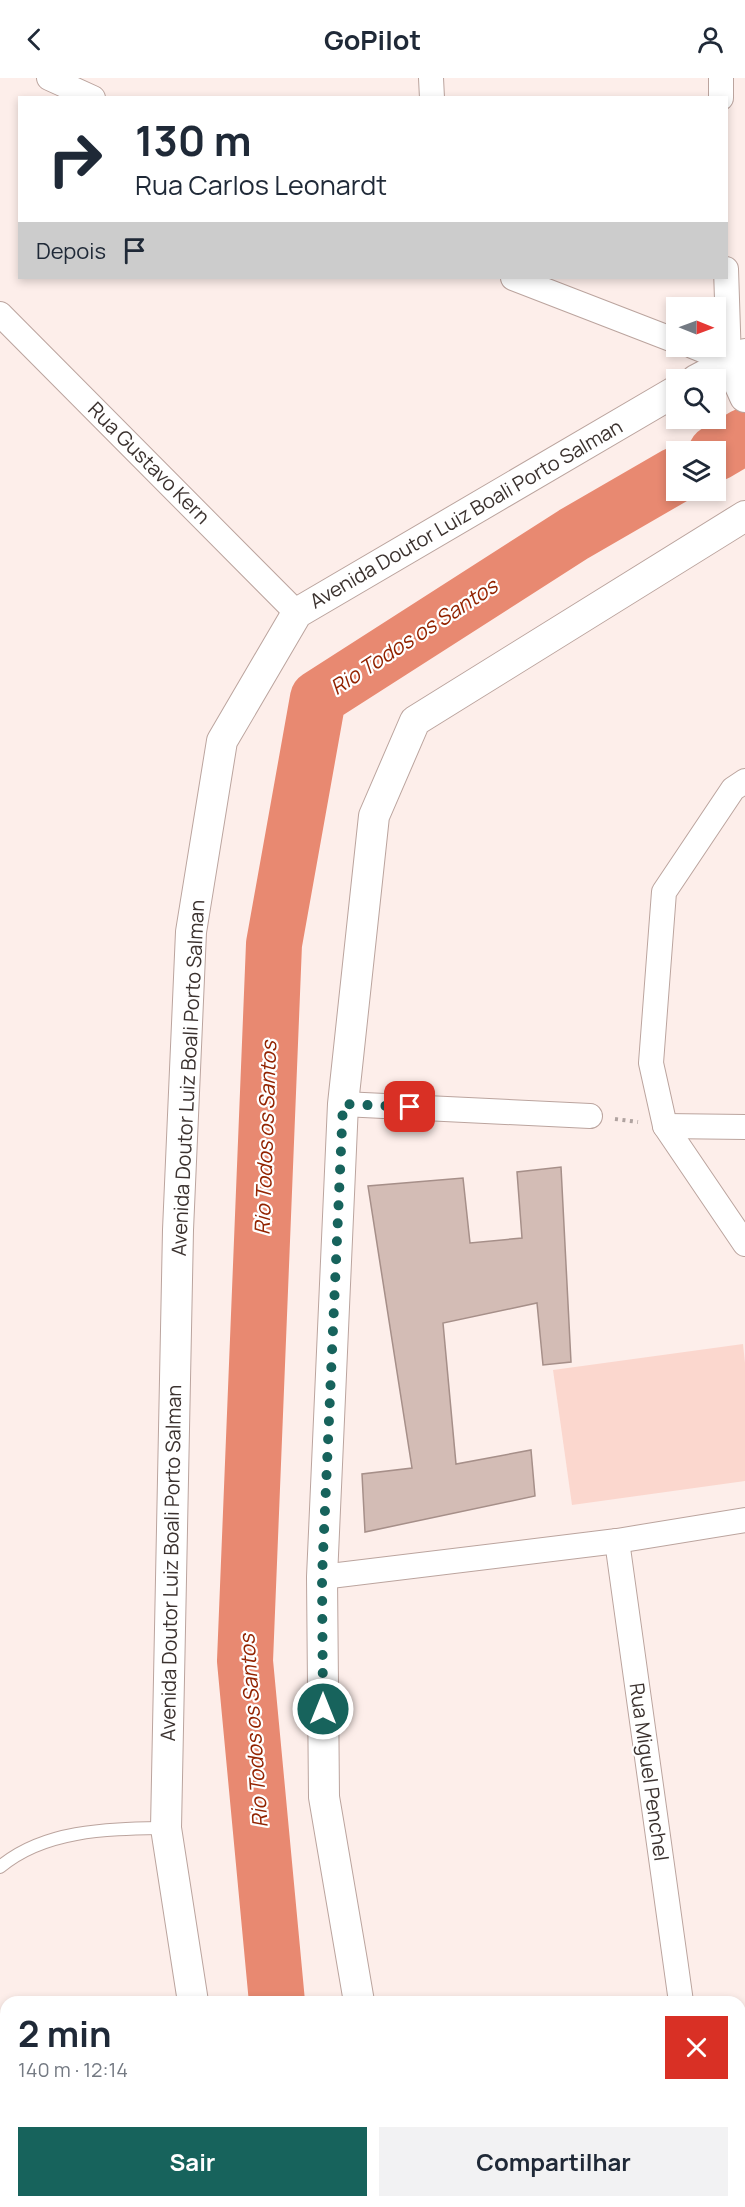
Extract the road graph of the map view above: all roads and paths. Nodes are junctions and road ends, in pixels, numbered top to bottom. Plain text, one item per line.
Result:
1 (49, 78) edge
2 (431, 78) edge
3 (721, 78) edge
4 (89, 96) edge
5 (432, 96) edge
6 (721, 96) edge
7 (516, 279) edge
8 (727, 279) edge
9 (0, 314) edge
10 (666, 336) edge
11 (712, 357) edge
12 (738, 371) edge
13 (666, 397) edge
14 (745, 516) edge
15 (297, 613) junction
16 (745, 781) edge
17 (343, 1104) junction
18 (590, 1116) joint
19 (665, 1126) junction
20 (745, 1127) edge
21 (745, 1244) edge
22 (745, 1520) edge
23 (617, 1541) junction
24 (322, 1577) junction
25 (166, 1828) junction
26 (0, 1867) edge
27 (192, 1996) edge
28 (358, 1996) edge
29 (680, 1996) edge

1 - 4 street
2 - 5 street
3 - 6 street
7 - 10 street
8 - 12 street
9 - 15 street, Rua Gustavo Kern
11 - 12 street
13 - 15 street, Avenida Doutor Luiz Boali Porto Salman
14 - 17 street
15 - 25 street, Avenida Doutor Luiz Boali Porto Salman
16 - 19 street
17 - 18 street
17 - 24 street
18 - 19 path
19 - 20 street
19 - 21 street
22 - 23 street
23 - 24 street
23 - 29 street, Rua Miguel Penchel
24 - 28 street
25 - 26 lane
25 - 27 street, Avenida Doutor Luiz Boali Porto Salman

